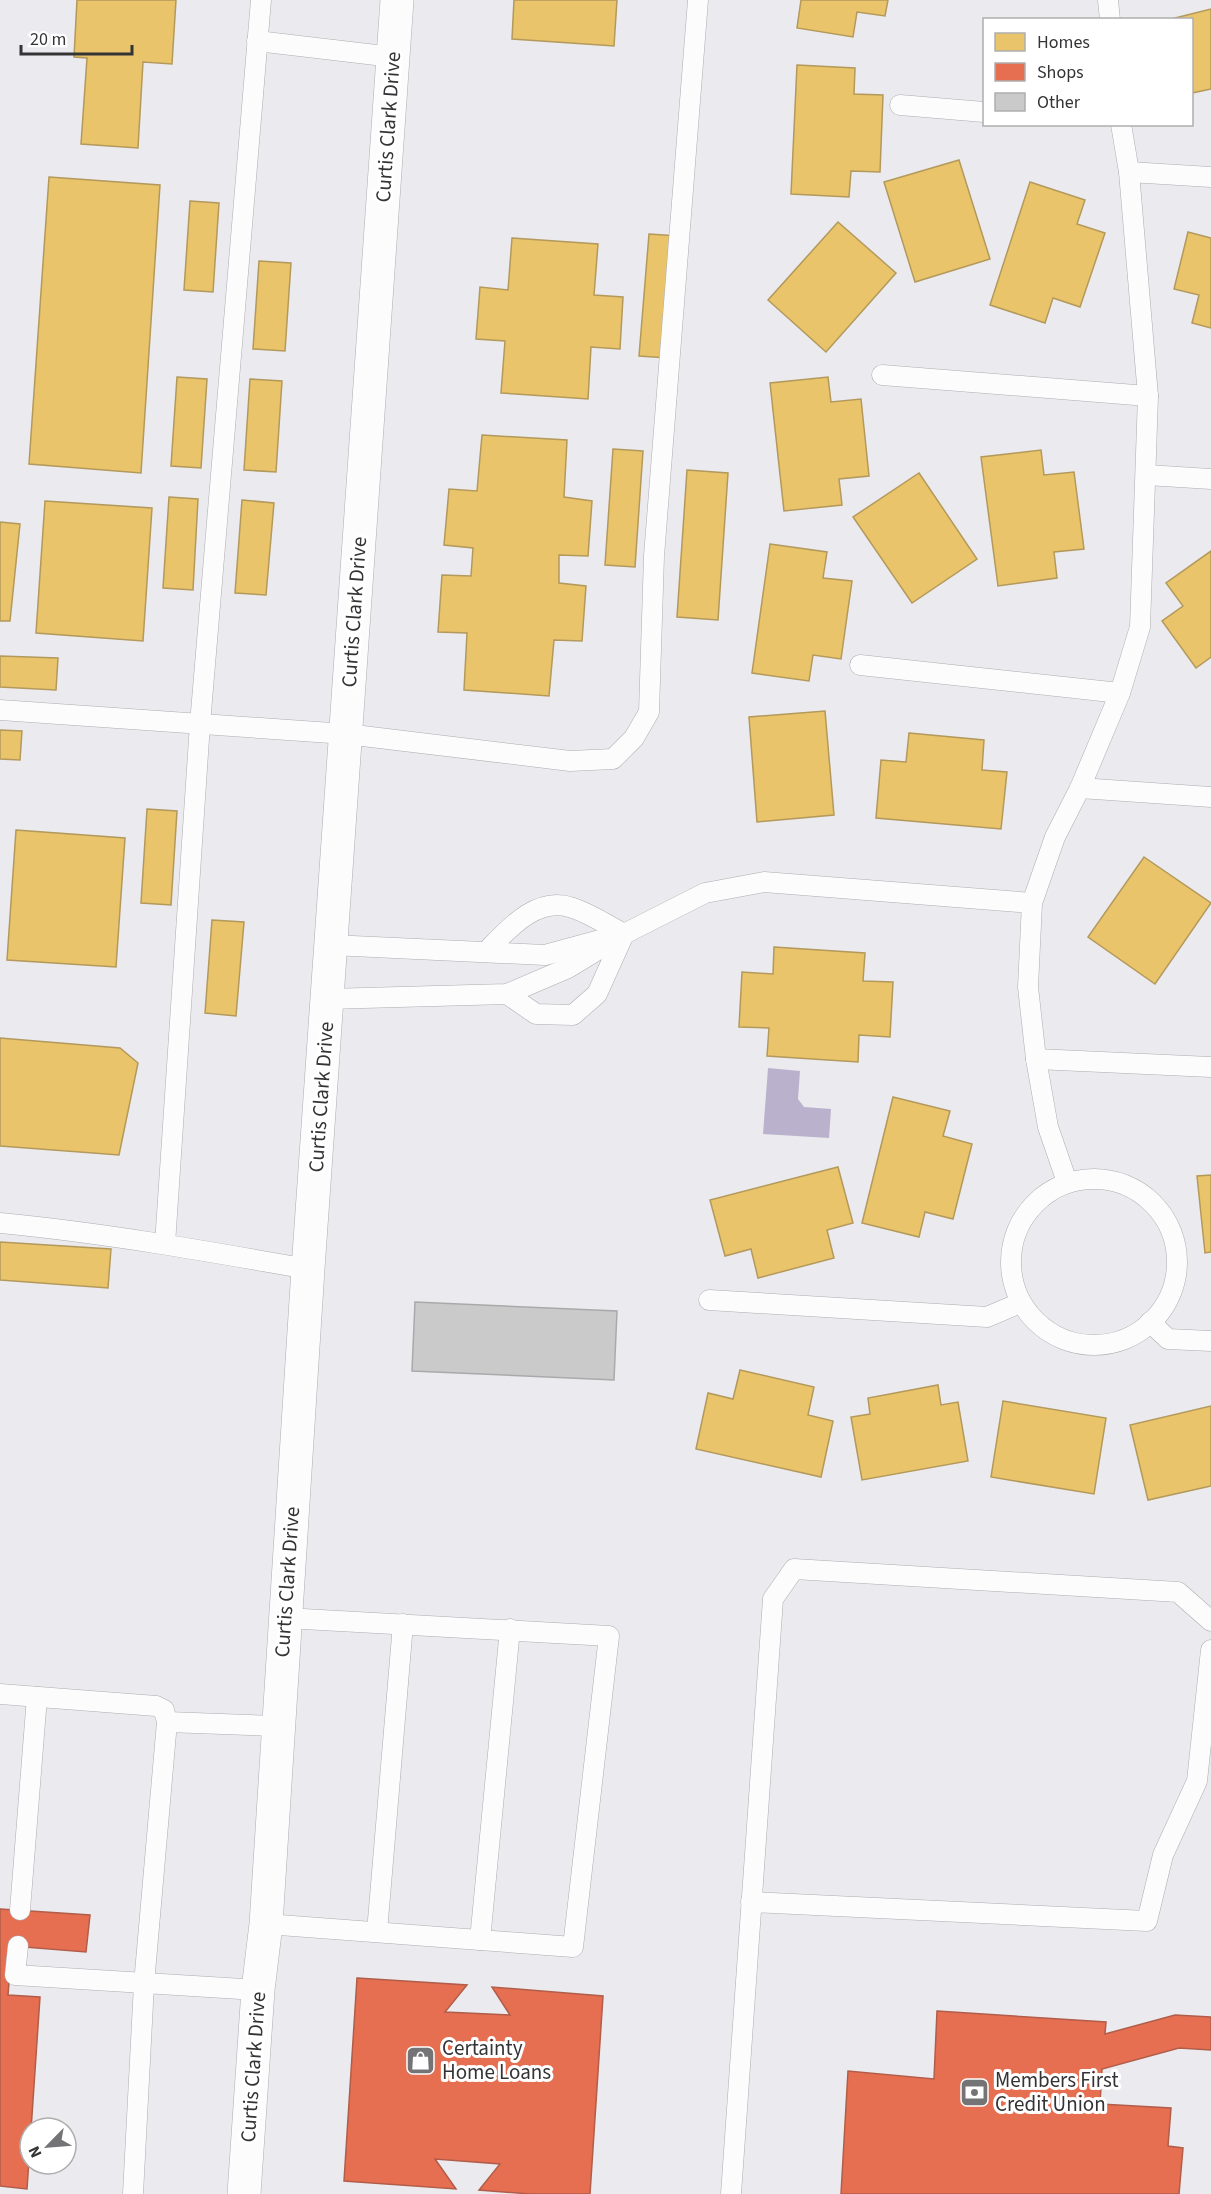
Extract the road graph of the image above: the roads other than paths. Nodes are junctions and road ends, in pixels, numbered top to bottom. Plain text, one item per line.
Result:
1 (261, 0) edge
2 (397, 0) edge
3 (698, 0) edge
4 (1108, 0) edge
5 (1110, 18) edge
6 (257, 41) junction
7 (393, 57) junction
8 (900, 105) dead end
9 (983, 112) edge
10 (1121, 126) edge
11 (1129, 172) junction
12 (1211, 177) edge
13 (882, 375) dead end
14 (1148, 396) junction
15 (1147, 475) junction
16 (1211, 479) edge
17 (860, 665) dead end
18 (1120, 693) junction
19 (0, 710) edge
20 (200, 724) junction
21 (346, 734) junction
22 (1080, 788) junction
23 (1211, 797) edge
24 (1032, 903) junction
25 (624, 934) junction
26 (331, 945) junction
27 (486, 952) junction
28 (507, 994) junction
29 (328, 999) junction
30 (1036, 1059) junction
31 (1211, 1068) edge
32 (1067, 1182) junction
33 (0, 1223) edge
34 (165, 1244) junction
35 (308, 1269) junction
36 (709, 1300) dead end
37 (1020, 1303) junction
38 (1150, 1322) junction
39 (1211, 1341) edge
40 (285, 1618) junction
41 (1211, 1621) edge
42 (404, 1624) junction
43 (510, 1629) junction
44 (1211, 1650) edge
45 (0, 1694) edge
46 (37, 1697) junction
47 (167, 1722) junction
48 (277, 1726) junction
49 (751, 1902) junction
50 (20, 1911) dead end
51 (266, 1924) junction
52 (377, 1932) junction
53 (480, 1940) junction
54 (18, 1946) dead end
55 (144, 1984) junction
56 (258, 1990) junction
57 (133, 2194) edge
58 (244, 2194) edge
59 (730, 2194) edge

1 - 6 lane
2 - 7 street, Curtis Clark Drive
3 - 21 lane
4 - 5 lane
6 - 7 lane
6 - 20 lane
7 - 21 street, Curtis Clark Drive
8 - 9 lane
10 - 11 lane
11 - 12 lane
11 - 14 lane
13 - 14 lane
14 - 15 lane
15 - 16 lane
15 - 18 lane
17 - 18 lane
18 - 22 lane
19 - 20 lane
20 - 21 lane
20 - 34 lane
21 - 26 street, Curtis Clark Drive
22 - 23 lane
22 - 24 lane
24 - 25 lane
24 - 30 lane
25 - 27 lane
25 - 27 lane
25 - 28 lane
25 - 28 lane
26 - 27 lane
26 - 29 street, Curtis Clark Drive
28 - 29 lane
29 - 35 street, Curtis Clark Drive
30 - 31 lane
30 - 32 lane
32 - 37 lane
32 - 38 lane
33 - 34 lane
34 - 35 lane
35 - 40 street, Curtis Clark Drive
36 - 37 lane
37 - 38 lane
38 - 39 lane
40 - 42 lane
40 - 48 street, Curtis Clark Drive
41 - 49 lane
42 - 43 lane
42 - 52 lane
43 - 53 lane
43 - 53 lane
44 - 49 lane
45 - 46 lane
46 - 47 lane
46 - 50 lane
47 - 48 lane
47 - 55 lane
48 - 51 street, Curtis Clark Drive
49 - 59 lane
51 - 52 lane
51 - 56 street, Curtis Clark Drive
52 - 53 lane
54 - 55 lane
55 - 56 lane
55 - 57 lane
56 - 58 street, Curtis Clark Drive

